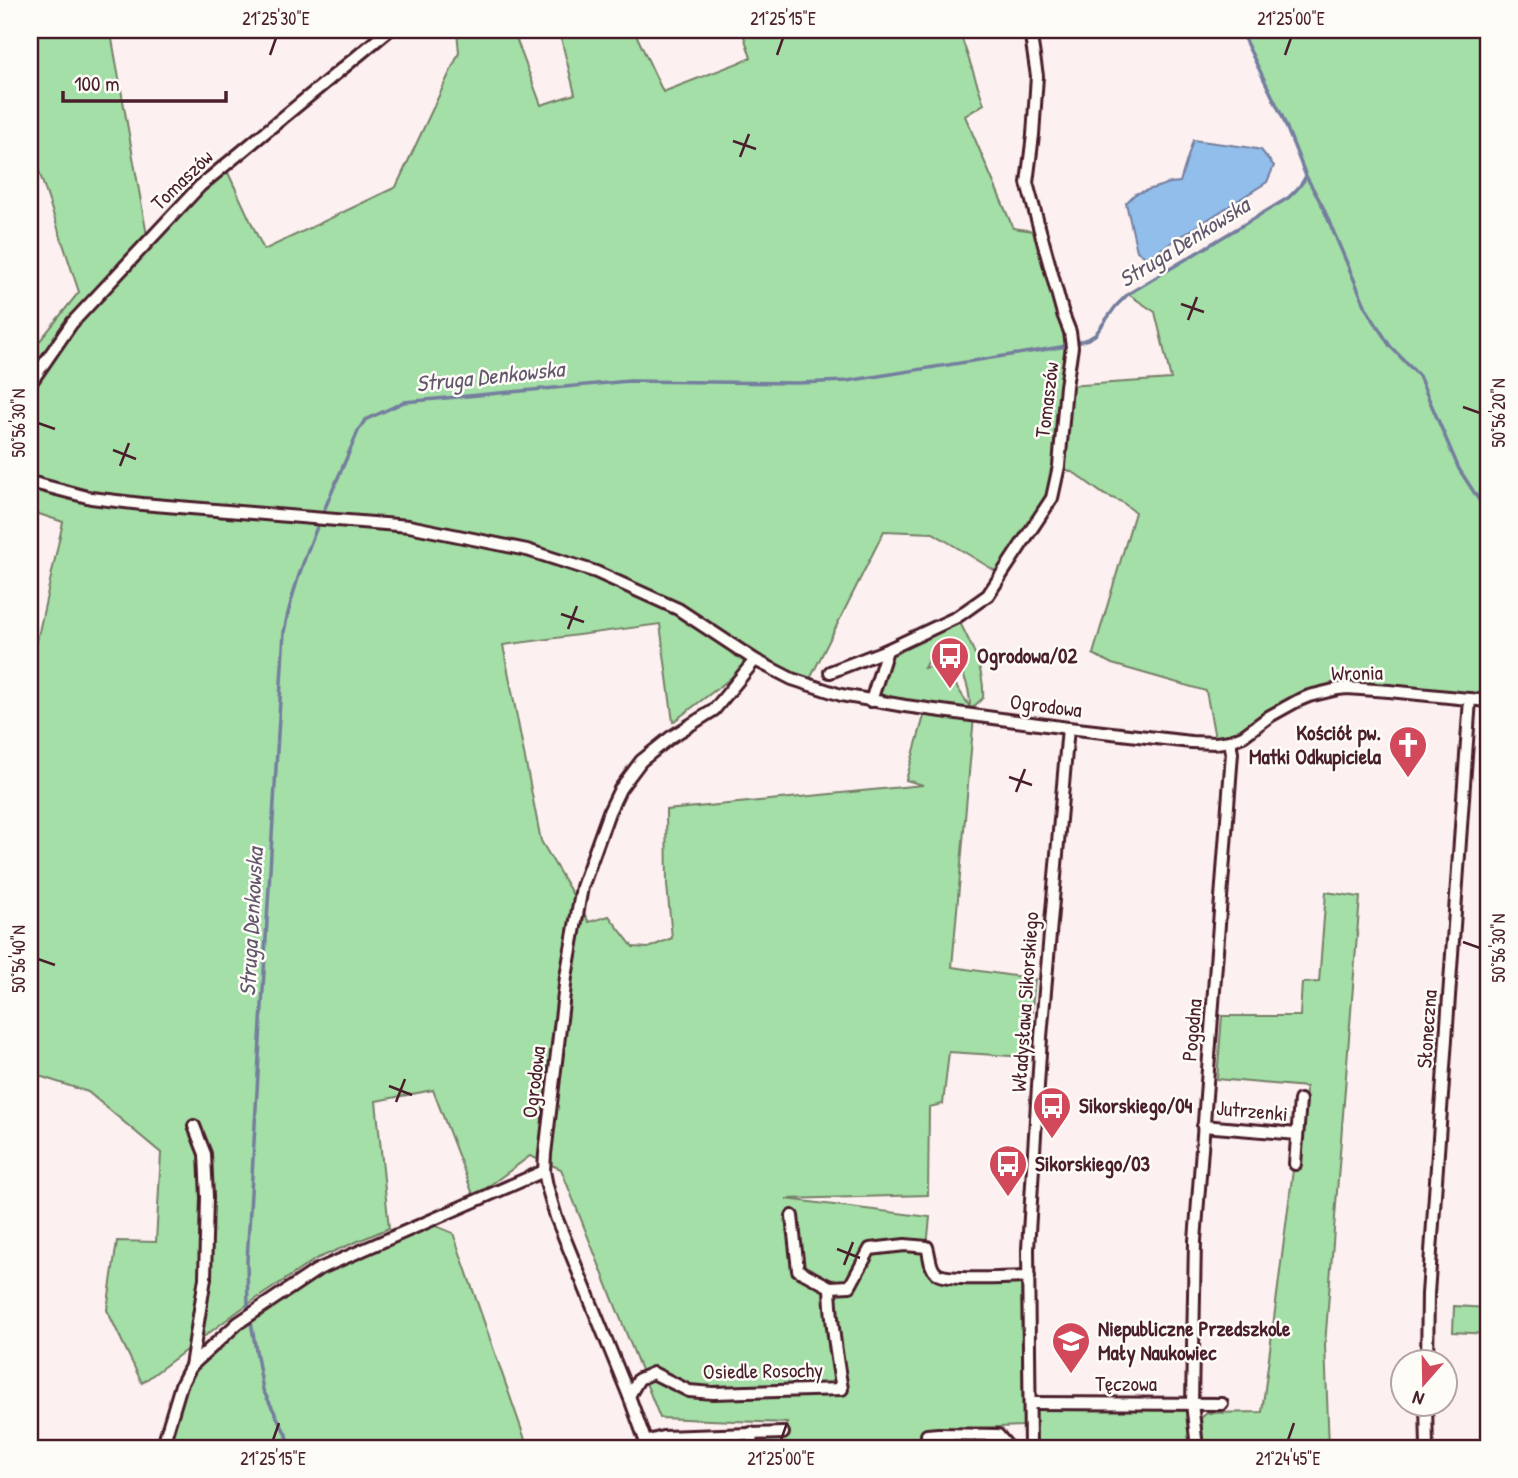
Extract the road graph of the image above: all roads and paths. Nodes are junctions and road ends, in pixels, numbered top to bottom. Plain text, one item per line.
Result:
1 (389, 30) edge
2 (1030, 30) edge
3 (30, 384) edge
4 (30, 482) edge
5 (887, 650) junction
6 (755, 660) junction
7 (830, 672) dead end
8 (1470, 699) junction
9 (872, 701) junction
10 (1488, 701) edge
11 (1068, 728) junction
12 (1230, 741) junction
13 (1216, 743) joint
14 (1300, 1100) dead end
15 (194, 1126) dead end
16 (1203, 1126) junction
17 (1297, 1134) junction
18 (1295, 1164) dead end
19 (544, 1171) junction
20 (792, 1216) dead end
21 (1029, 1277) junction
22 (830, 1287) junction
23 (1426, 1348) edge
24 (191, 1366) junction
25 (629, 1396) junction
26 (1030, 1403) junction
27 (1192, 1403) junction
28 (1222, 1404) dead end
29 (1426, 1418) edge
30 (751, 1433) junction
31 (783, 1433) dead end
32 (647, 1445) edge
33 (1030, 1447) edge
34 (162, 1448) edge
35 (752, 1448) edge
36 (927, 1448) edge
37 (1011, 1448) edge
38 (1197, 1448) edge
39 (1427, 1448) edge

1 - 3 street, Tomaszów
2 - 5 street, Tomaszów
4 - 6 street, Ogrodowa
5 - 7 street, Tomaszów
5 - 9 street
6 - 9 street, Ogrodowa
6 - 19 street, Ogrodowa
8 - 10 street
8 - 12 street, Wronia
8 - 23 street, Słoneczna
9 - 11 street, Ogrodowa
11 - 13 street, Ogrodowa
11 - 21 street, Władysława Sikorskiego
12 - 13 street, Wronia
12 - 16 street, Pogodna
14 - 17 street, Jutrzenki
15 - 24 street
16 - 17 street, Jutrzenki
16 - 27 street, Pogodna
17 - 18 street, Jutrzenki
19 - 24 street
19 - 25 street
20 - 22 street
21 - 22 street
21 - 26 street, Władysława Sikorskiego
22 - 25 street, Osiedle Rosochy
24 - 34 street
25 - 32 street
26 - 27 street, Tęczowa
26 - 33 street, Władysława Sikorskiego
27 - 28 street, Tęczowa
27 - 38 street, Pogodna
29 - 39 street
30 - 31 street
30 - 32 street
30 - 35 street
33 - 37 street
36 - 37 street

